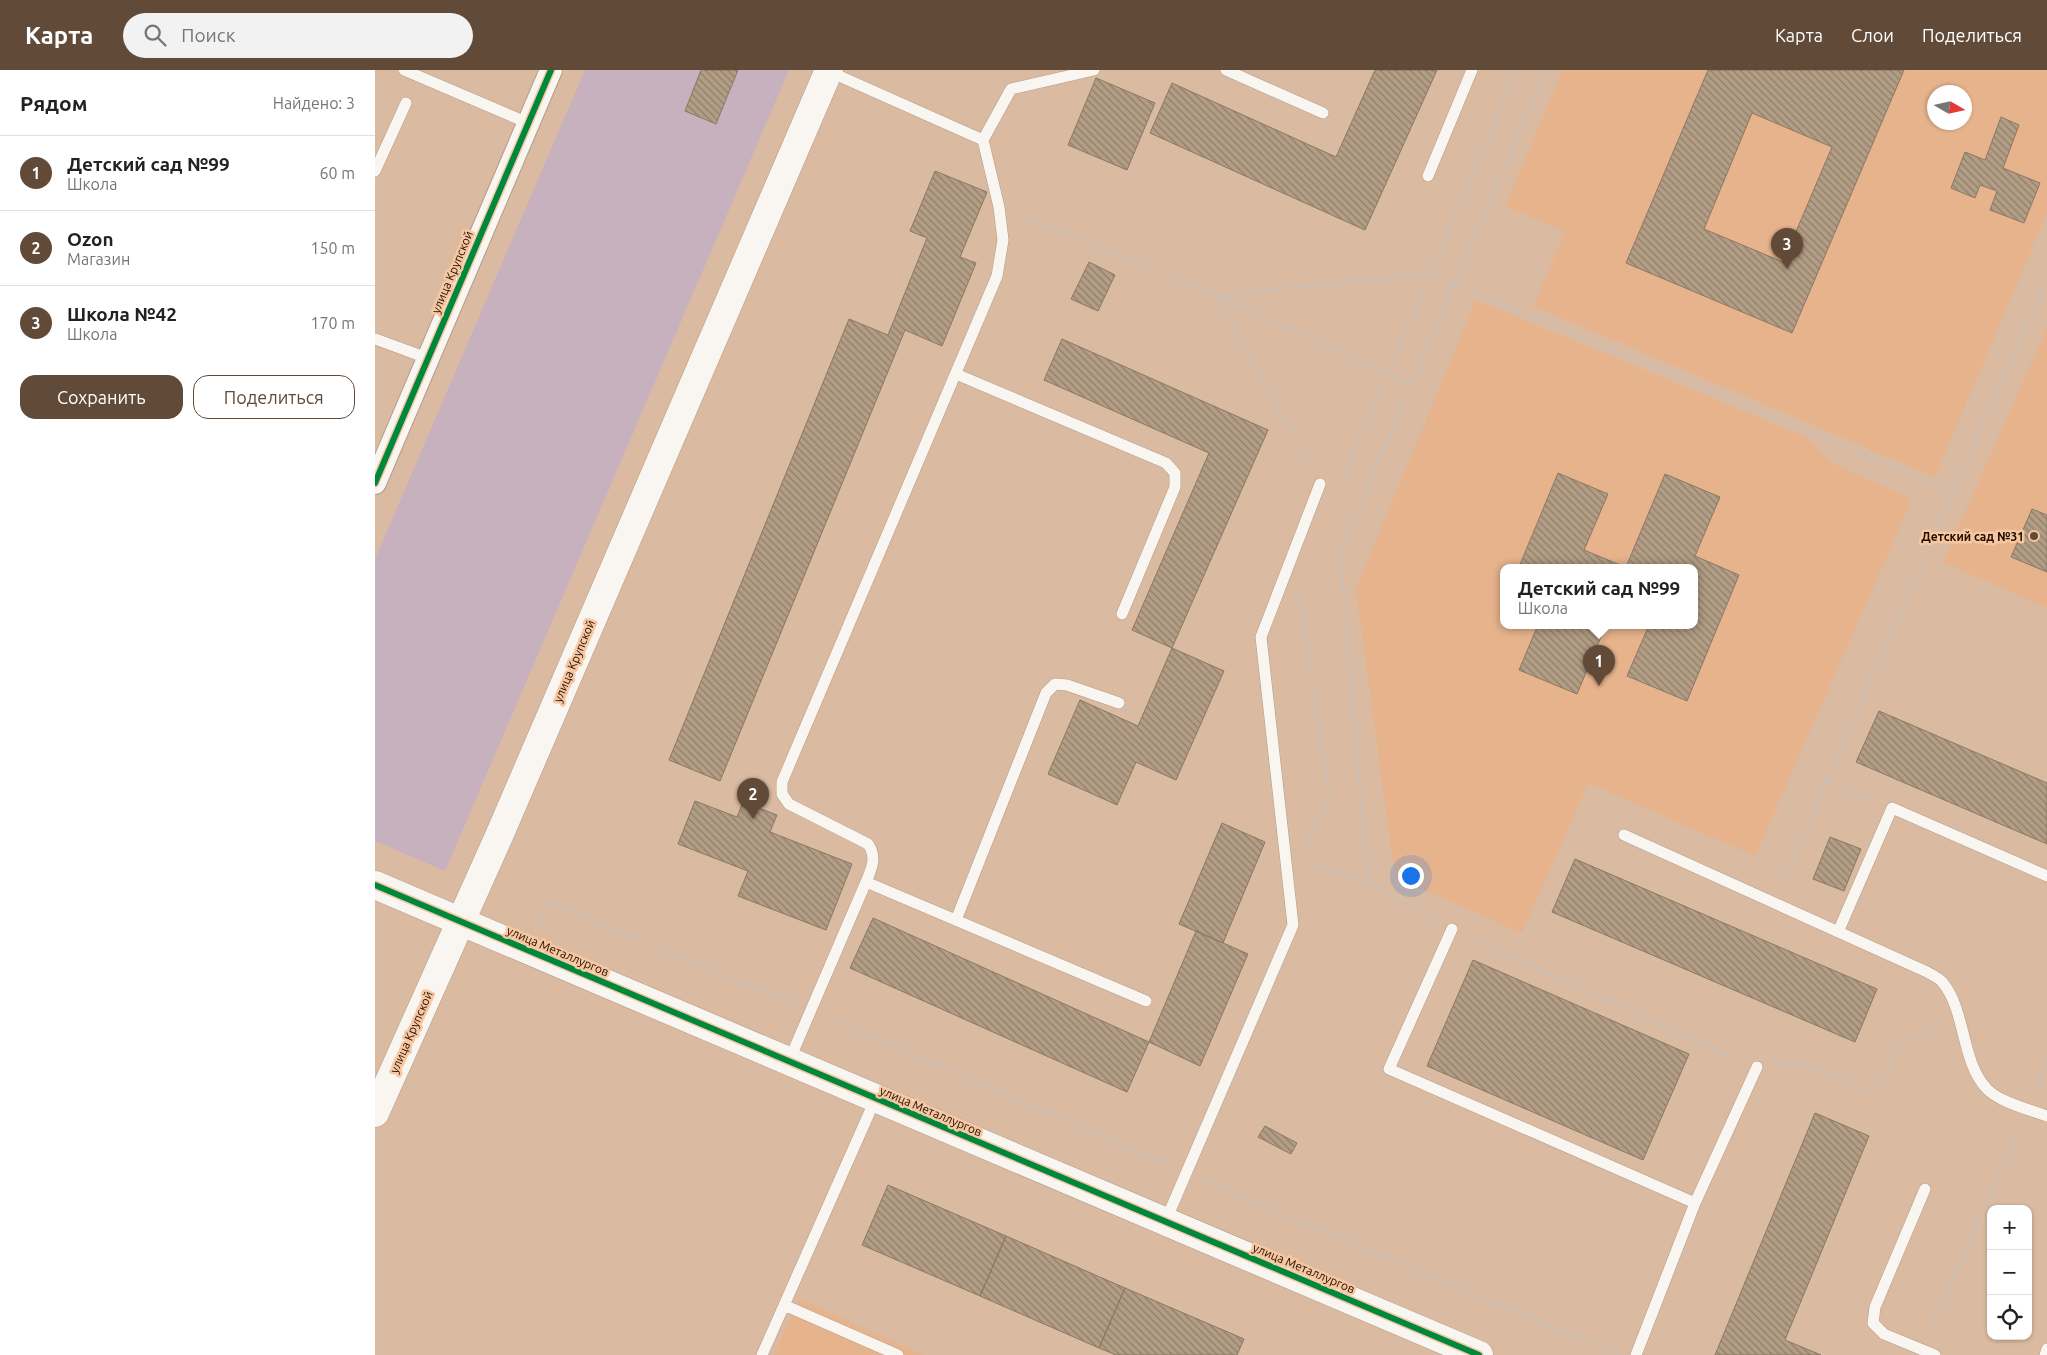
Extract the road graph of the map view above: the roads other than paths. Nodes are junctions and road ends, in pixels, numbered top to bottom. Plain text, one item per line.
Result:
1 (404, 70) edge
2 (551, 70) edge
3 (1094, 70) edge
4 (1226, 70) edge
5 (1473, 70) edge
6 (828, 71) edge
7 (406, 103) dead end
8 (1323, 113) dead end
9 (528, 123) junction
10 (983, 140) junction
11 (375, 171) edge
12 (1428, 176) dead end
13 (375, 339) edge
14 (427, 358) junction
15 (956, 374) junction
16 (375, 484) edge
17 (1320, 484) road end
18 (1122, 614) dead end
19 (1119, 703) dead end
20 (1624, 835) dead end
21 (2047, 876) edge
22 (866, 882) junction
23 (375, 885) edge
24 (956, 920) junction
25 (461, 922) junction
26 (1452, 929) road end
27 (1838, 932) junction
28 (1146, 1001) dead end
29 (789, 1062) junction
30 (1757, 1068) road end
31 (875, 1100) junction
32 (375, 1113) edge
33 (2047, 1116) edge
34 (1925, 1188) dead end
35 (1695, 1202) junction
36 (1166, 1220) junction
37 (784, 1305) junction
38 (2047, 1349) edge
39 (762, 1355) edge
40 (897, 1355) edge
41 (1479, 1355) edge
42 (1636, 1355) edge
43 (1935, 1355) edge
44 (2045, 1355) edge

1 - 9 lane
2 - 9 street, улица Крупской
3 - 10 lane
4 - 8 lane
5 - 12 lane
6 - 10 lane
6 - 25 street, улица Крупской
7 - 11 lane
9 - 14 street, улица Крупской
10 - 15 lane
13 - 14 lane
14 - 16 street, улица Крупской
15 - 18 lane
15 - 22 lane
17 - 36 lane
19 - 24 lane
20 - 27 lane
21 - 27 lane
22 - 24 lane
22 - 29 lane
23 - 25 street, улица Металлургов
24 - 28 lane
25 - 29 street, улица Металлургов
25 - 32 street, улица Крупской
26 - 35 lane
27 - 33 lane
29 - 31 street, улица Металлургов
30 - 35 lane
31 - 36 street, улица Металлургов
31 - 37 lane
34 - 43 lane
35 - 42 lane
36 - 41 street, улица Металлургов
37 - 39 lane
37 - 40 lane
38 - 44 lane

